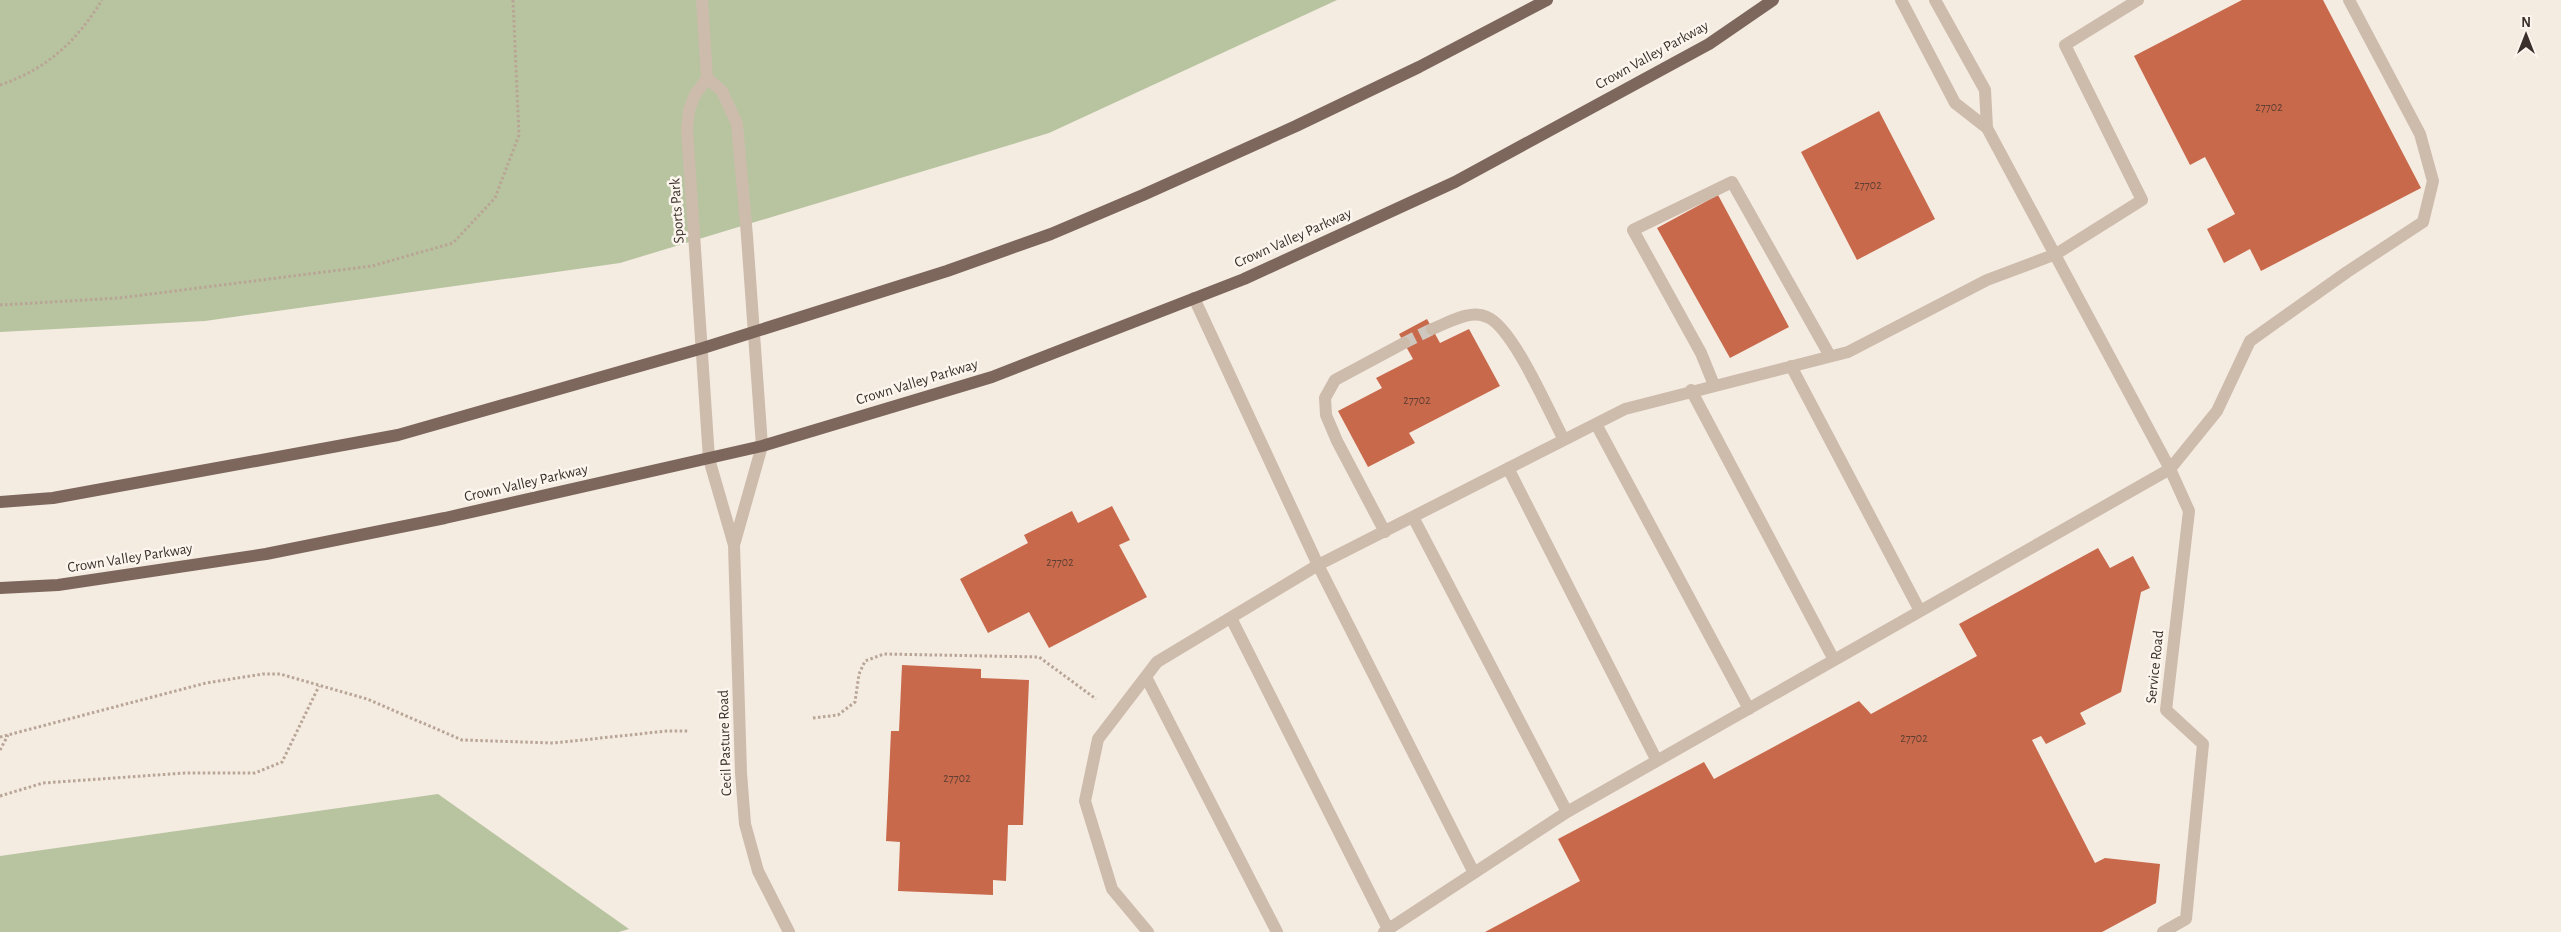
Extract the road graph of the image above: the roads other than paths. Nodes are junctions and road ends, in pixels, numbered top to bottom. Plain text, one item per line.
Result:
1 (702, 0) edge
2 (1547, 0) edge
3 (1773, 0) edge
4 (1900, 0) edge
5 (1935, 0) edge
6 (2138, 0) edge
7 (2349, 0) edge
8 (707, 78) junction
9 (1987, 128) junction
10 (2056, 254) junction
11 (1194, 298) junction
12 (1432, 329) tunnel mouth
13 (754, 331) junction
14 (1404, 343) tunnel mouth
15 (703, 348) junction
16 (1830, 356) junction
17 (1791, 366) junction
18 (1714, 385) junction
19 (1692, 390) junction
20 (1596, 424) junction
21 (1564, 440) junction
22 (762, 446) junction
23 (709, 459) junction
24 (1508, 468) junction
25 (2170, 469) junction
26 (0, 502) edge
27 (1413, 517) junction
28 (1385, 532) junction
29 (734, 544) junction
30 (1318, 566) junction
31 (0, 588) edge
32 (1920, 611) junction
33 (1231, 618) junction
34 (1834, 660) junction
35 (1146, 676) junction
36 (1749, 709) junction
37 (1657, 761) junction
38 (1567, 812) junction
39 (1474, 873) junction
40 (1386, 930) edge
41 (789, 932) edge
42 (1148, 932) edge
43 (1277, 932) edge
44 (2163, 932) edge

1 - 8 street
2 - 13 main road
3 - 11 main road, Crown Valley Parkway
4 - 9 street
5 - 9 street
6 - 10 street
7 - 25 street
8 - 13 street
8 - 15 street, Sports Park
9 - 10 street
10 - 16 street
10 - 25 street
11 - 22 main road, Crown Valley Parkway
11 - 30 street
12 - 21 street
13 - 15 main road
13 - 22 street, Cecil Pasture Road
14 - 28 street
15 - 23 street, Cecil Pasture Road
15 - 26 main road
16 - 17 street
16 - 18 street
17 - 18 street
17 - 32 street
18 - 19 street
19 - 20 street
19 - 34 street
20 - 21 street
20 - 36 street
21 - 24 street
22 - 23 main road, Crown Valley Parkway
22 - 29 street, Cecil Pasture Road
23 - 29 street, Cecil Pasture Road
23 - 31 main road, Crown Valley Parkway
24 - 27 street
24 - 37 street
25 - 32 street
25 - 44 street, Service Road
27 - 28 street
27 - 38 street
28 - 30 street
29 - 41 street, Cecil Pasture Road
30 - 33 street
30 - 39 street
32 - 34 street
33 - 35 street
33 - 40 street
34 - 36 street
35 - 42 street
35 - 43 street
36 - 37 street
37 - 38 street
38 - 39 street
39 - 40 street

